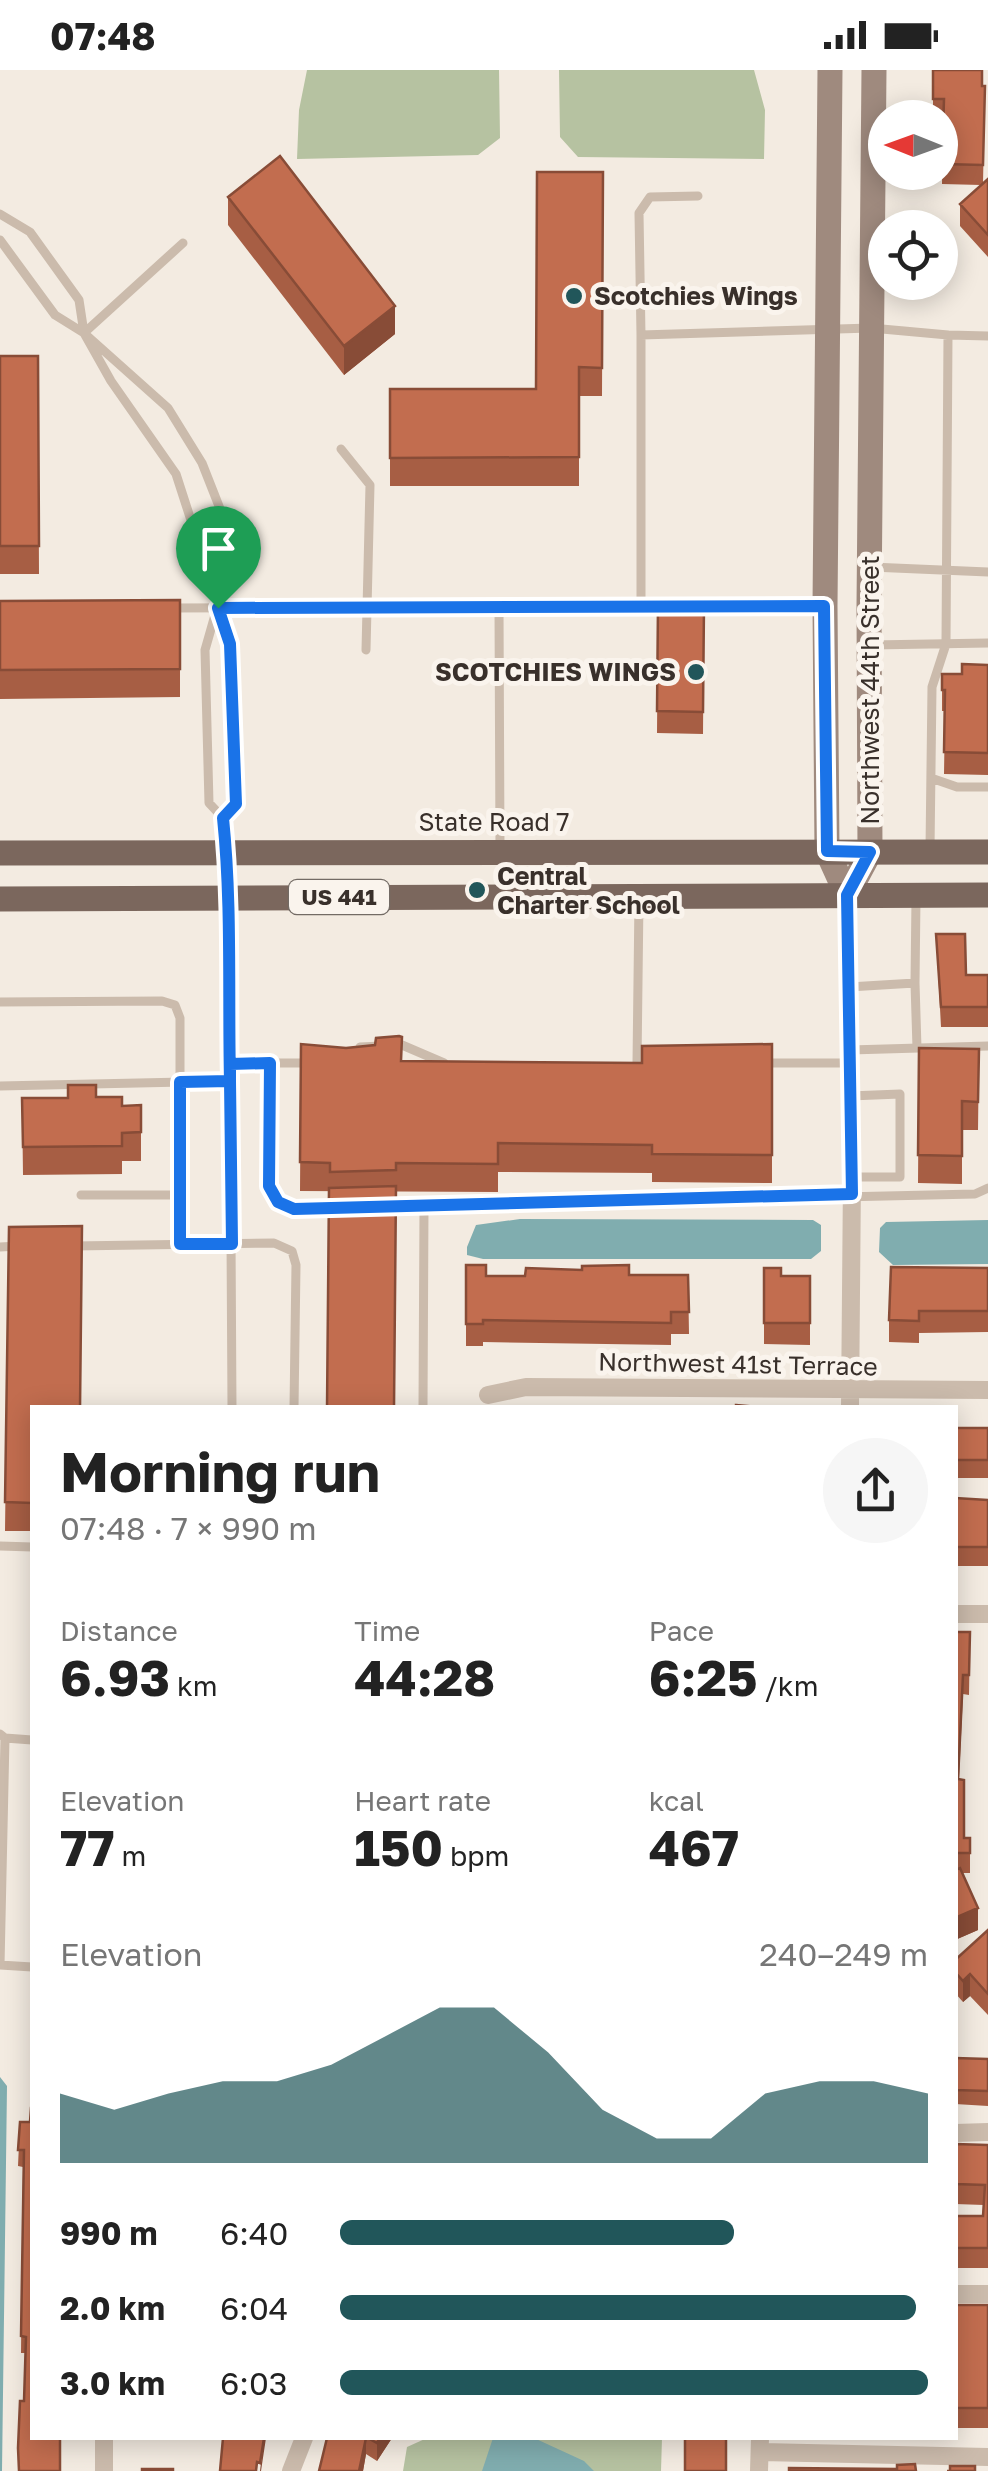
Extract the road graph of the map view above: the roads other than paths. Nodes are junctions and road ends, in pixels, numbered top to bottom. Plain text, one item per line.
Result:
1 (830, 70) edge
2 (874, 70) edge
3 (698, 196) dead end
4 (0, 214) edge
5 (0, 240) edge
6 (183, 242) dead end
7 (871, 328) junction
8 (827, 330) junction
9 (84, 333) junction
10 (641, 335) junction
11 (948, 336) junction
12 (988, 336) edge
13 (342, 449) dead end
14 (869, 567) junction
15 (947, 570) junction
16 (988, 572) edge
17 (824, 606) junction
18 (499, 607) junction
19 (641, 607) junction
20 (161, 608) edge
21 (218, 608) junction
22 (366, 608) junction
23 (988, 643) edge
24 (946, 644) junction
25 (869, 645) junction
26 (366, 650) dead end
27 (946, 679) edge
28 (932, 688) junction
29 (931, 778) junction
30 (988, 787) edge
31 (223, 818) junction
32 (827, 851) junction
33 (500, 852) junction
34 (870, 852) junction
35 (930, 852) junction
36 (988, 852) edge
37 (0, 853) edge
38 (226, 853) junction
39 (847, 895) junction
40 (916, 895) junction
41 (988, 895) edge
42 (639, 896) junction
43 (229, 897) junction
44 (0, 899) edge
45 (915, 984) junction
46 (849, 987) junction
47 (0, 1002) edge
48 (988, 1046) edge
49 (917, 1048) junction
50 (345, 1054) edge
51 (850, 1057) junction
52 (373, 1058) edge
53 (270, 1063) junction
54 (324, 1063) edge
55 (444, 1063) junction
56 (463, 1063) edge
57 (618, 1063) edge
58 (637, 1063) junction
59 (656, 1063) edge
60 (750, 1063) edge
61 (230, 1064) junction
62 (413, 1064) edge
63 (425, 1068) edge
64 (230, 1081) junction
65 (180, 1082) junction
66 (0, 1086) edge
67 (850, 1096) junction
68 (852, 1186) junction
69 (988, 1188) edge
70 (81, 1195) dead end
71 (180, 1195) junction
72 (424, 1206) junction
73 (368, 1207) edge
74 (350, 1208) edge
75 (180, 1244) junction
76 (232, 1244) junction
77 (0, 1246) edge
78 (38, 1246) edge
79 (58, 1246) edge
80 (988, 1390) edge
81 (488, 1394) dead end
82 (603, 1398) edge
83 (850, 1399) edge
84 (232, 1405) edge
85 (294, 1405) edge
86 (423, 1405) edge
87 (0, 1546) edge
88 (30, 1547) edge
89 (958, 1614) edge
90 (988, 1614) edge
91 (3, 1736) edge
92 (30, 1740) edge
93 (0, 1965) edge
94 (30, 1968) edge
95 (988, 2132) edge
96 (958, 2133) edge
97 (958, 2294) edge
98 (988, 2294) edge
99 (104, 2440) edge
100 (303, 2440) edge
101 (759, 2454) edge
102 (988, 2458) edge
103 (104, 2471) edge
104 (292, 2471) edge

1 - 8 street, Northwest 44th Street
2 - 7 street, Northwest 44th Street
3 - 10 lane
4 - 9 lane
5 - 9 lane
6 - 9 lane
7 - 8 lane
7 - 11 lane
7 - 14 street, Northwest 44th Street
8 - 10 lane
8 - 17 street, Northwest 44th Street
9 - 21 lane
9 - 21 lane
10 - 19 lane
11 - 12 lane
11 - 15 lane
13 - 22 lane
14 - 15 lane
14 - 25 street, Northwest 44th Street
15 - 16 lane
15 - 24 lane
17 - 19 lane
17 - 32 street, Northwest 44th Street
18 - 19 lane
18 - 22 lane
18 - 33 lane
20 - 21 lane
21 - 22 lane
21 - 31 lane
21 - 31 lane
22 - 26 lane
23 - 24 lane
24 - 25 lane
24 - 28 lane
25 - 34 street, Northwest 44th Street
27 - 28 lane
28 - 29 lane
29 - 30 lane
29 - 35 lane
31 - 38 lane
32 - 33 main road, State Road 7 / US 441
32 - 34 main road, State Road 7 / US 441
32 - 39 street, Northwest 44th Street
33 - 38 main road, State Road 7 / US 441
34 - 35 main road, State Road 7 / US 441
34 - 39 street, Northwest 44th Street
35 - 36 main road, State Road 7 / US 441
37 - 38 main road, State Road 7 / US 441
38 - 43 lane
39 - 40 main road, US 441
39 - 42 main road, US 441
39 - 46 street
40 - 41 main road, US 441
40 - 45 lane
42 - 43 main road, US 441
42 - 58 lane
43 - 44 main road, US 441
43 - 61 lane
45 - 46 lane
45 - 49 lane
46 - 51 street
47 - 65 lane
48 - 49 lane
49 - 51 lane
50 - 55 lane
51 - 60 lane
51 - 67 street
52 - 62 lane
53 - 54 lane
53 - 61 lane
53 - 74 lane
55 - 56 lane
55 - 63 lane
57 - 58 lane
58 - 59 lane
61 - 64 lane
64 - 65 lane
64 - 76 lane
65 - 66 lane
65 - 71 lane
67 - 68 street
67 - 68 lane
68 - 69 lane
68 - 72 lane
68 - 83 street
70 - 71 lane
71 - 75 lane
72 - 73 lane
72 - 86 lane
75 - 76 lane
75 - 79 lane
76 - 84 lane
76 - 85 lane
77 - 78 lane
80 - 83 street, Northwest 41st Terrace
81 - 82 street, Northwest 41st Terrace
82 - 83 street, Northwest 41st Terrace
87 - 88 lane
89 - 90 street
91 - 92 lane
91 - 93 lane
93 - 94 lane
95 - 96 street
97 - 98 street
99 - 103 street
100 - 104 street
101 - 102 street

